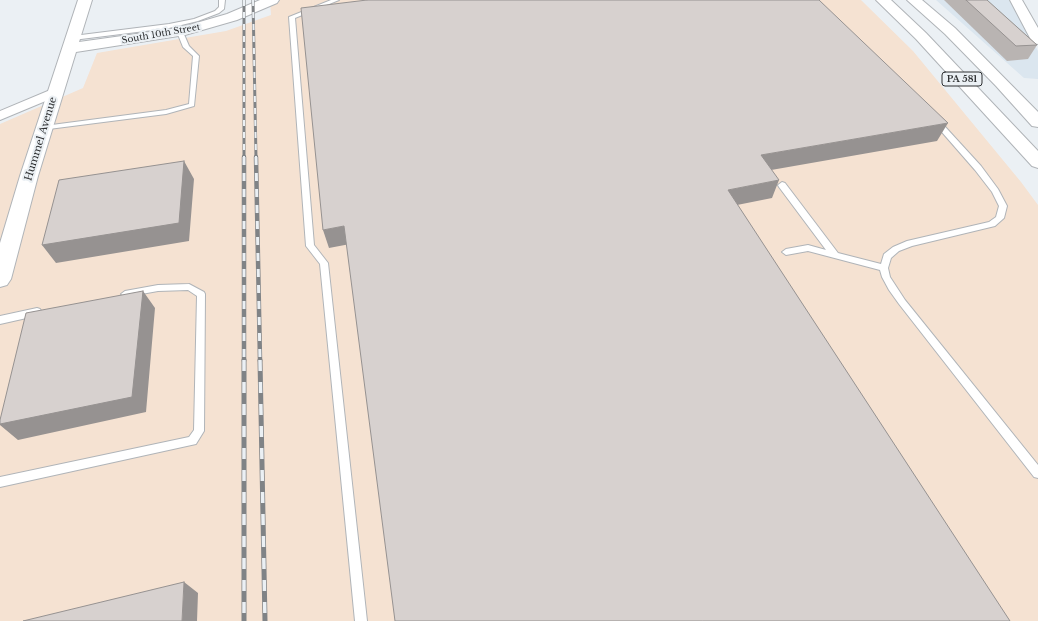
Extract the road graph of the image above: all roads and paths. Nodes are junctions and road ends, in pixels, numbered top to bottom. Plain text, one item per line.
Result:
1 (86, 0) edge
2 (222, 0) edge
3 (272, 0) edge
4 (336, 0) edge
5 (882, 0) edge
6 (914, 0) edge
7 (1016, 0) edge
8 (180, 32) junction
9 (1038, 40) edge
10 (71, 43) junction
11 (55, 92) junction
12 (0, 116) edge
13 (932, 117) edge
14 (1038, 122) edge
15 (44, 128) junction
16 (1038, 162) edge
17 (782, 185) dead end
18 (786, 252) dead end
19 (835, 255) junction
20 (884, 268) junction
21 (0, 279) edge
22 (113, 297) edge
23 (45, 310) edge
24 (0, 320) edge
25 (1038, 473) edge
26 (0, 482) edge
27 (361, 621) edge

1 - 10 main road, Hummel Avenue
2 - 10 lane
3 - 8 main road, South 10th Street
4 - 27 lane
5 - 16 main road, PA 581
6 - 14 main road, PA 581
7 - 9 street
8 - 10 main road, South 10th Street
8 - 15 lane
10 - 11 main road, Hummel Avenue
11 - 12 street
11 - 15 main road, Hummel Avenue
13 - 20 lane
15 - 21 main road, Hummel Avenue
17 - 19 lane
18 - 19 lane
19 - 20 lane
20 - 25 lane
22 - 26 lane
23 - 24 lane

